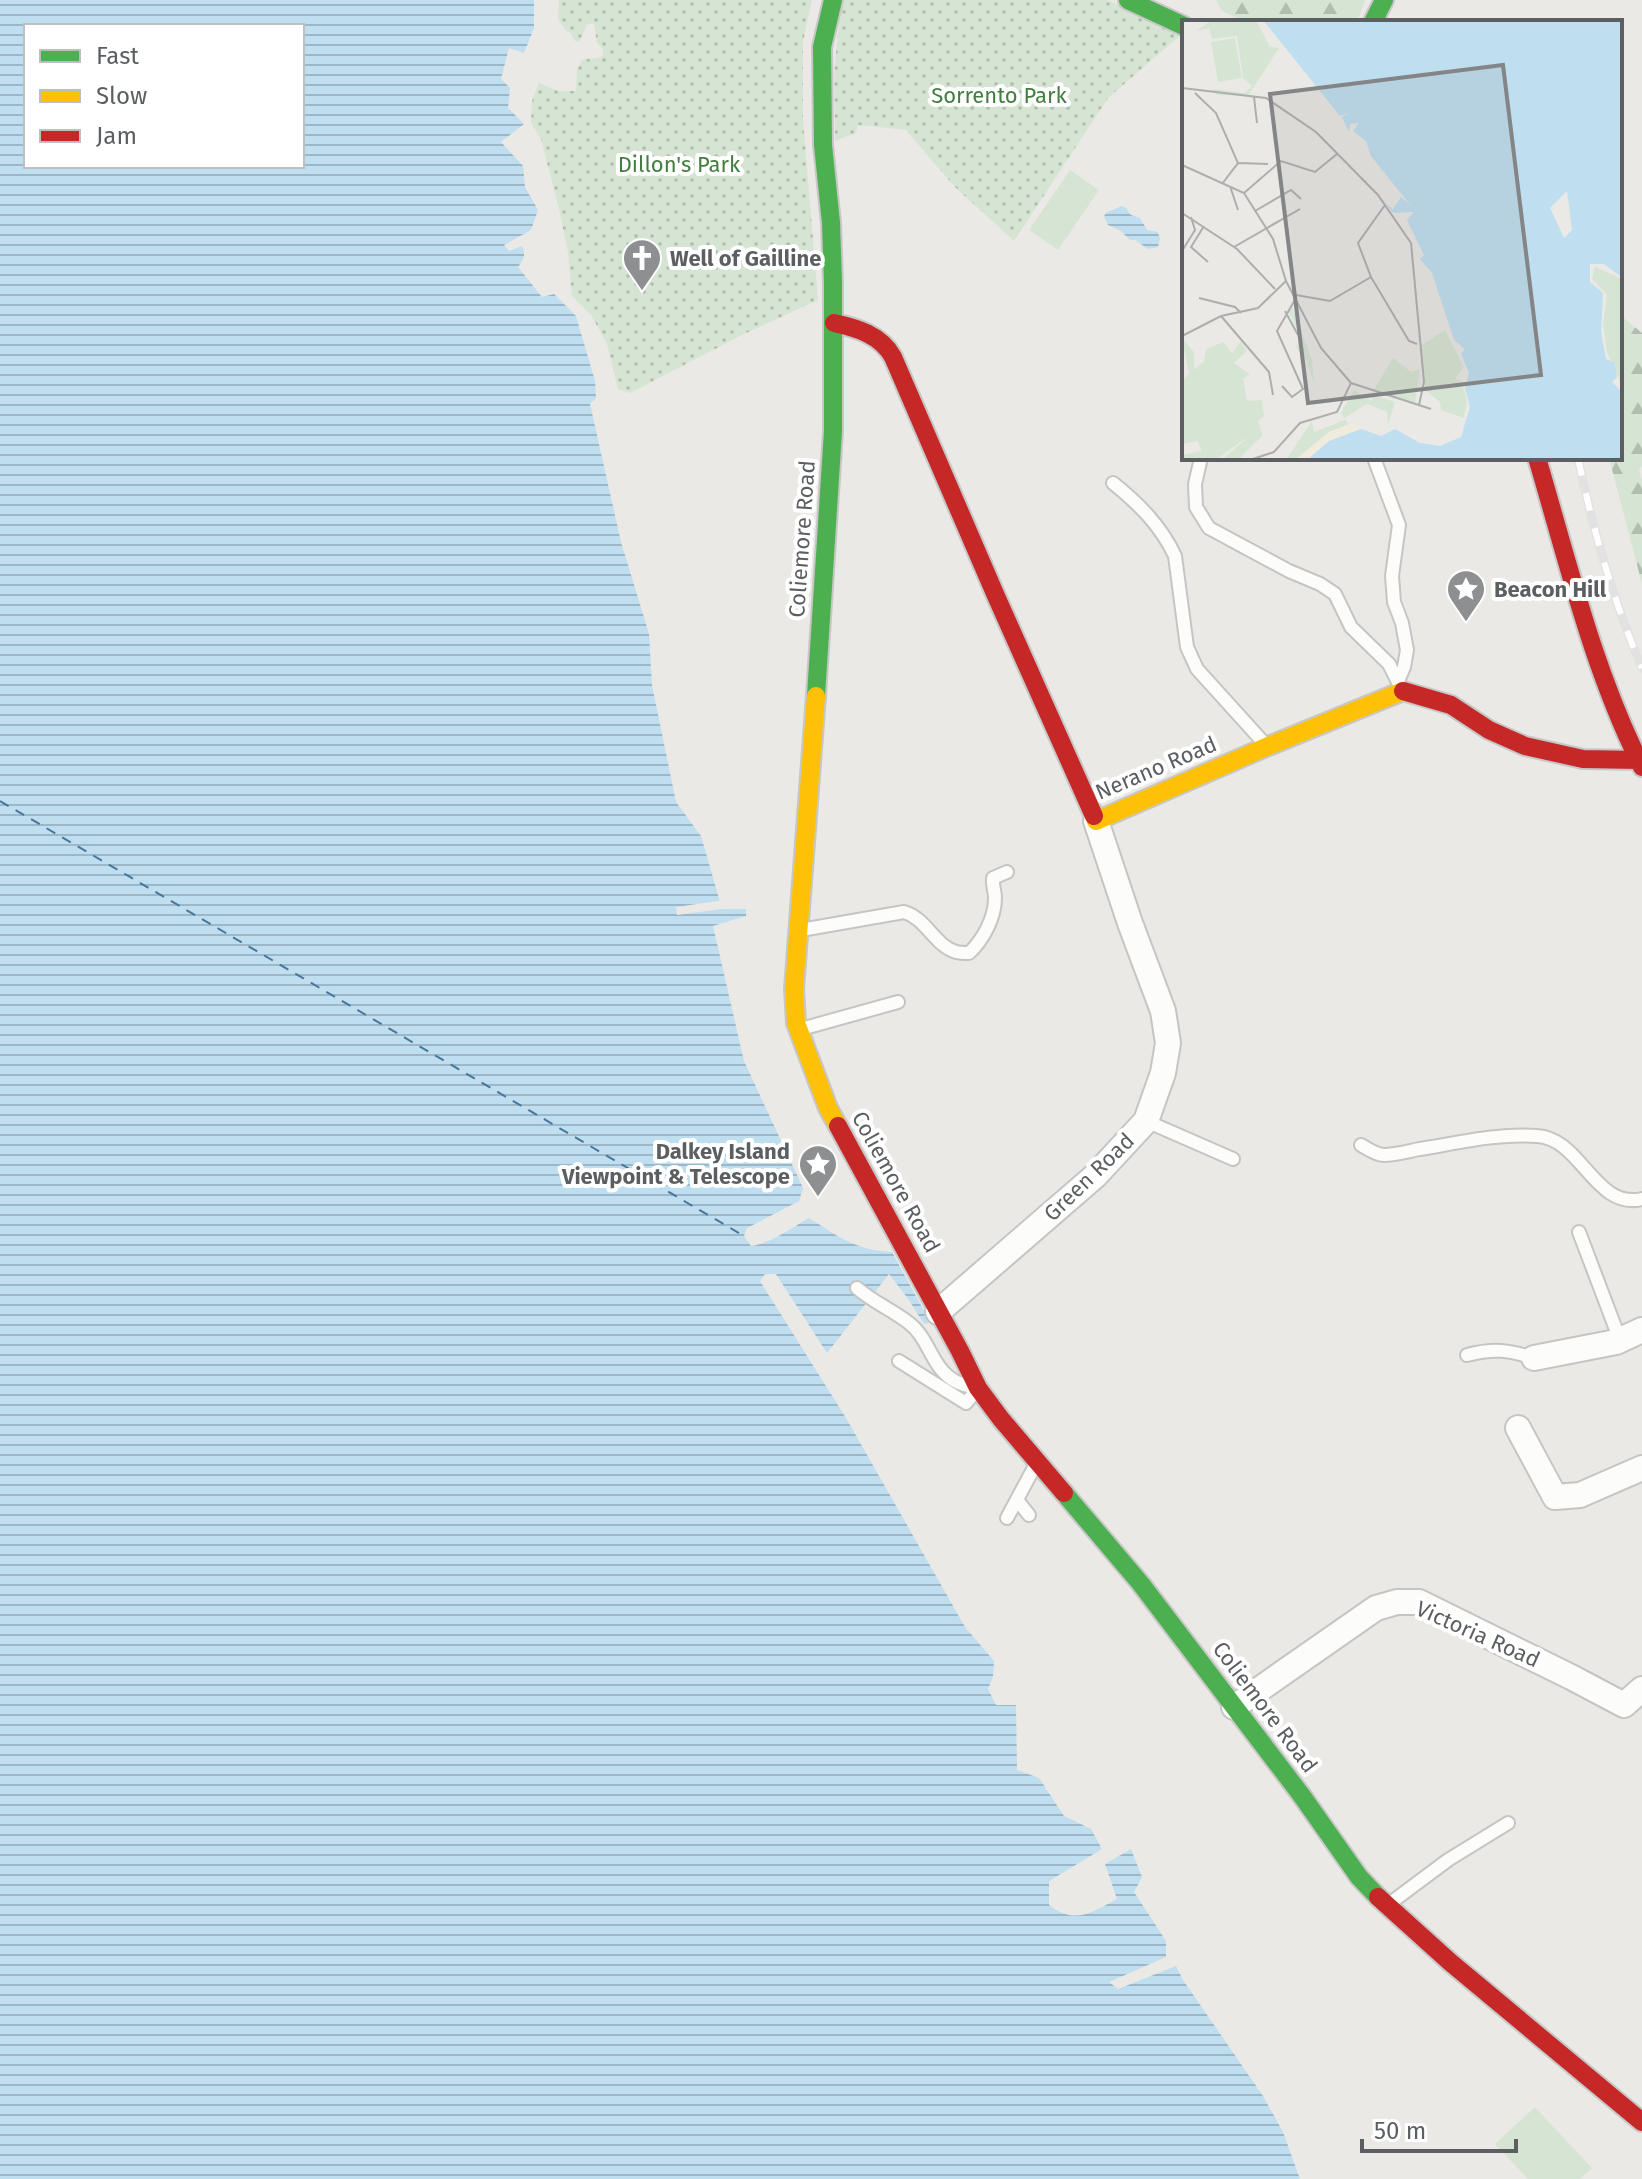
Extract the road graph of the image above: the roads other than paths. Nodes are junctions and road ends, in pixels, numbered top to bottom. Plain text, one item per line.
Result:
1 (833, 0) edge
2 (1128, 0) edge
3 (1384, 0) edge
4 (1374, 20) edge
5 (1182, 25) edge
6 (834, 323) junction
7 (1201, 460) edge
8 (1375, 460) edge
9 (1538, 460) edge
10 (1113, 483) dead end
11 (1400, 686) junction
12 (1266, 747) junction
13 (1638, 753) edge
14 (1096, 821) junction
15 (1007, 872) dead end
16 (798, 931) junction
17 (898, 1002) dead end
18 (799, 1030) junction
19 (1146, 1121) junction
20 (1361, 1145) dead end
21 (1233, 1159) dead end
22 (1642, 1199) edge
23 (1579, 1232) dead end
24 (857, 1288) dead end
25 (938, 1312) junction
26 (1631, 1335) edge
27 (1467, 1355) dead end
28 (1534, 1358) joint
29 (899, 1361) dead end
30 (978, 1388) junction
31 (1518, 1428) dead end
32 (1037, 1461) junction
33 (1642, 1468) edge
34 (1017, 1500) junction
35 (1029, 1515) dead end
36 (1007, 1518) dead end
37 (1642, 1689) edge
38 (1234, 1707) junction
39 (1508, 1823) dead end
40 (1386, 1906) junction
41 (1642, 2122) edge

1 - 6 street, Coliemore Road
2 - 5 street
3 - 4 street
6 - 14 street, Nerano Road
6 - 16 street, Coliemore Road
7 - 11 lane
8 - 11 lane
9 - 13 street
10 - 12 lane
11 - 12 street, Nerano Road
11 - 13 street
12 - 14 street, Nerano Road
14 - 19 street, Green Road
15 - 16 lane
16 - 18 street, Coliemore Road
17 - 18 lane
18 - 25 street, Coliemore Road
19 - 21 lane
19 - 25 street, Green Road
20 - 22 lane
23 - 26 lane
24 - 30 lane
25 - 30 street, Coliemore Road
26 - 28 street
27 - 28 lane
29 - 30 lane
30 - 32 street, Coliemore Road
31 - 33 street
32 - 34 lane
32 - 38 street, Coliemore Road
34 - 35 lane
34 - 36 lane
37 - 38 street, Victoria Road
38 - 40 street, Coliemore Road
39 - 40 lane
40 - 41 street, Coliemore Road

